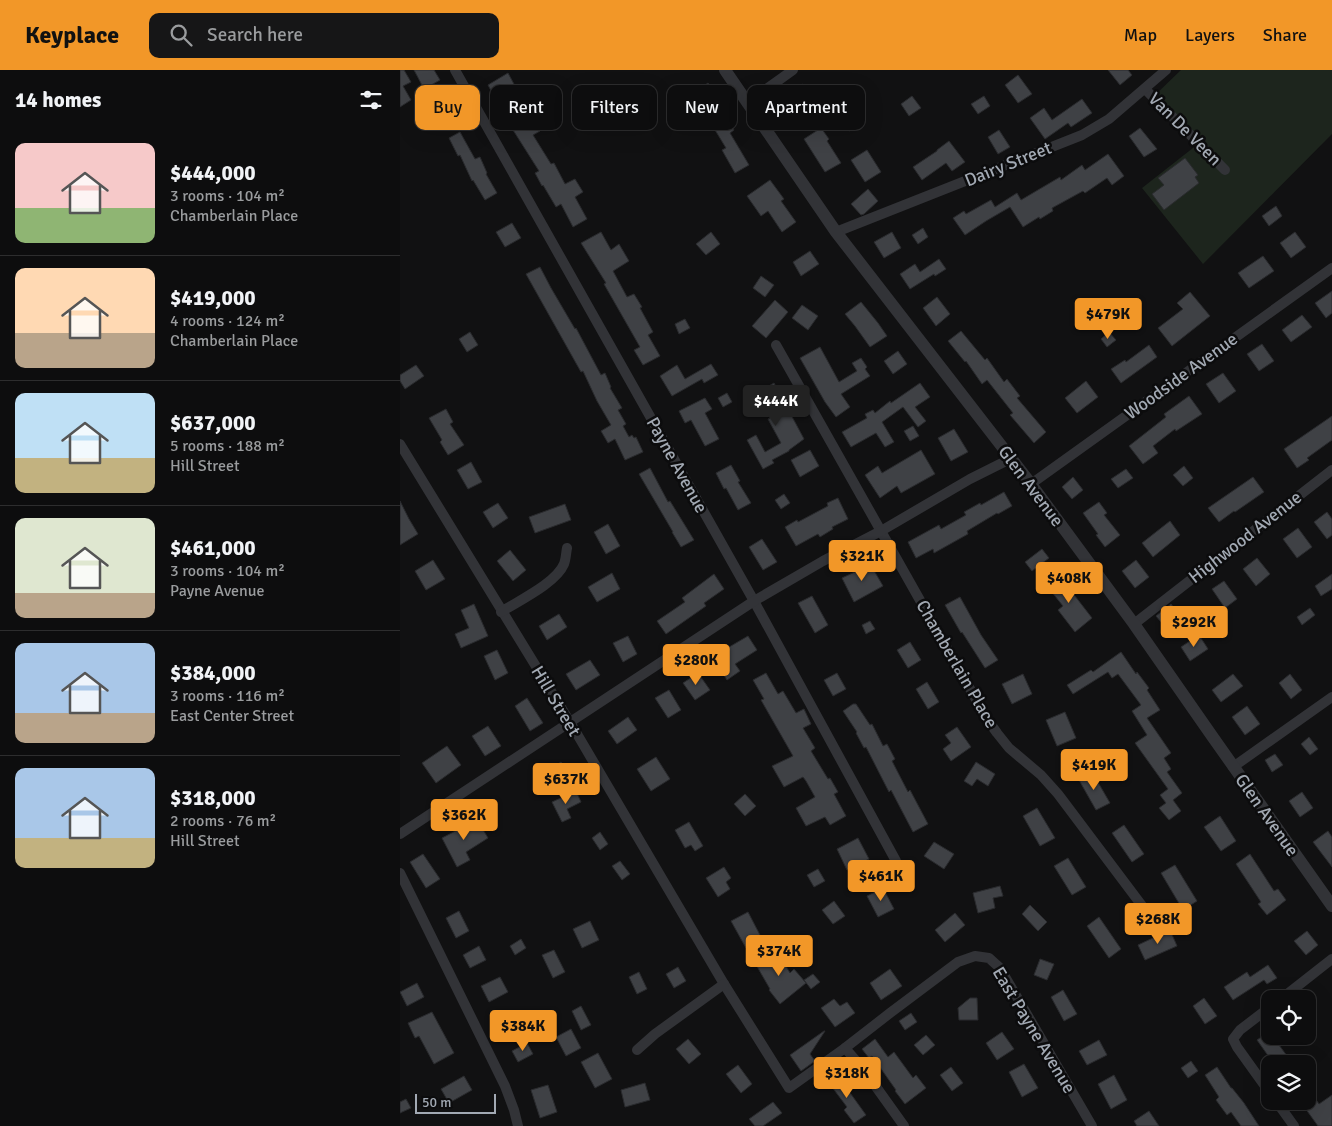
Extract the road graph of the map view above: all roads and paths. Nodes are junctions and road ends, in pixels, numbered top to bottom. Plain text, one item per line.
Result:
1 (455, 70) edge
2 (725, 70) edge
3 (793, 70) edge
4 (1166, 70) edge
5 (772, 85) edge
6 (1145, 89) junction
7 (747, 103) edge
8 (766, 130) edge
9 (1225, 170) dead end
10 (836, 232) junction
11 (1332, 268) edge
12 (776, 345) dead end
13 (400, 444) edge
14 (1010, 459) junction
15 (1332, 470) edge
16 (1030, 484) junction
17 (881, 532) junction
18 (567, 548) dead end
19 (754, 602) junction
20 (502, 612) junction
21 (1134, 624) junction
22 (1332, 697) edge
23 (570, 722) junction
24 (1233, 767) junction
25 (400, 834) edge
26 (896, 861) dead end
27 (400, 873) edge
28 (1332, 906) edge
29 (1144, 907) dead end
30 (1332, 960) edge
31 (724, 984) junction
32 (1293, 990) edge
33 (1261, 1014) edge
34 (845, 1048) junction
35 (637, 1050) dead end
36 (1261, 1080) edge
37 (789, 1088) joint
38 (1282, 1110) edge
39 (518, 1126) edge
40 (904, 1126) edge
41 (1092, 1126) edge
42 (1294, 1126) edge

1 - 19 street, Payne Avenue
2 - 7 street, Glen Avenue
3 - 5 street
4 - 6 street, Dairy Street
6 - 9 street, Van De Veen
6 - 10 street, Dairy Street
8 - 10 street, Glen Avenue
10 - 14 street, Glen Avenue
11 - 16 street, Woodside Avenue
12 - 17 street, Chamberlain Place
13 - 20 street, Hill Street
14 - 16 street, Glen Avenue
14 - 17 street
15 - 21 street, Highwood Avenue
16 - 21 street, Glen Avenue
17 - 19 street
17 - 29 street, Chamberlain Place
18 - 20 street
19 - 23 street
19 - 26 street, Payne Avenue
20 - 23 street, Hill Street
21 - 24 street, Glen Avenue
22 - 24 street
23 - 25 street
23 - 31 street, Hill Street
24 - 28 street, Glen Avenue
27 - 39 street
30 - 32 street
31 - 35 street
31 - 37 street, Hill Street
33 - 36 street
34 - 37 street, East Payne Avenue
34 - 40 street
34 - 41 street, East Payne Avenue
38 - 42 street

